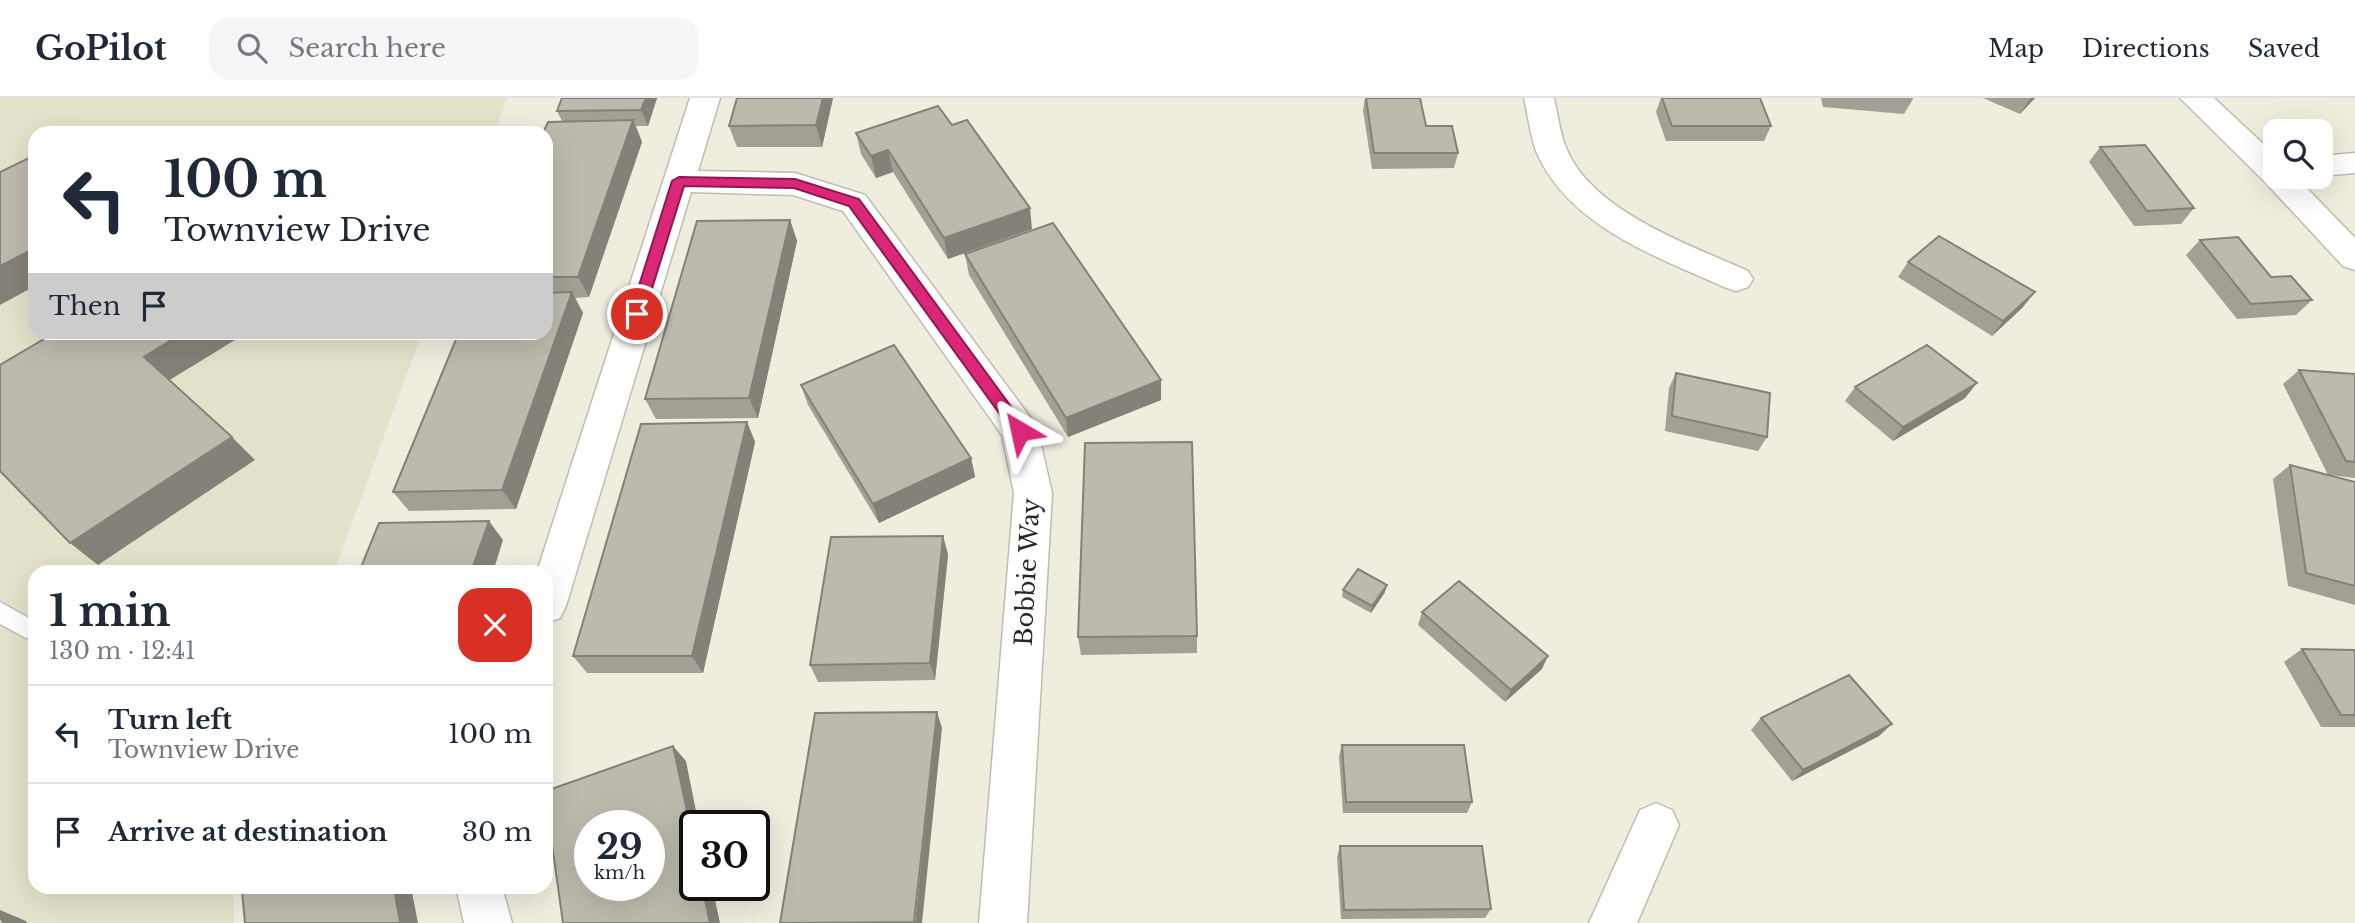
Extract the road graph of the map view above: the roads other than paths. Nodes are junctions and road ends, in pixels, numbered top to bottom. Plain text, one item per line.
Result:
1 (705, 98) edge
2 (1539, 98) edge
3 (2194, 98) edge
4 (2263, 161) edge
5 (2355, 163) edge
6 (2333, 165) edge
7 (679, 181) junction
8 (2290, 189) edge
9 (2355, 258) edge
10 (1736, 279) dead end
11 (553, 584) edge
12 (0, 612) edge
13 (26, 628) dead end
14 (1656, 825) dead end
15 (481, 894) edge
16 (488, 923) edge
17 (1003, 923) edge
18 (1613, 923) edge

1 - 7 street
2 - 10 street
3 - 4 street
5 - 6 street
7 - 11 street
7 - 17 street, Bobbie Way
8 - 9 street
12 - 13 lane
14 - 18 street
15 - 16 street

